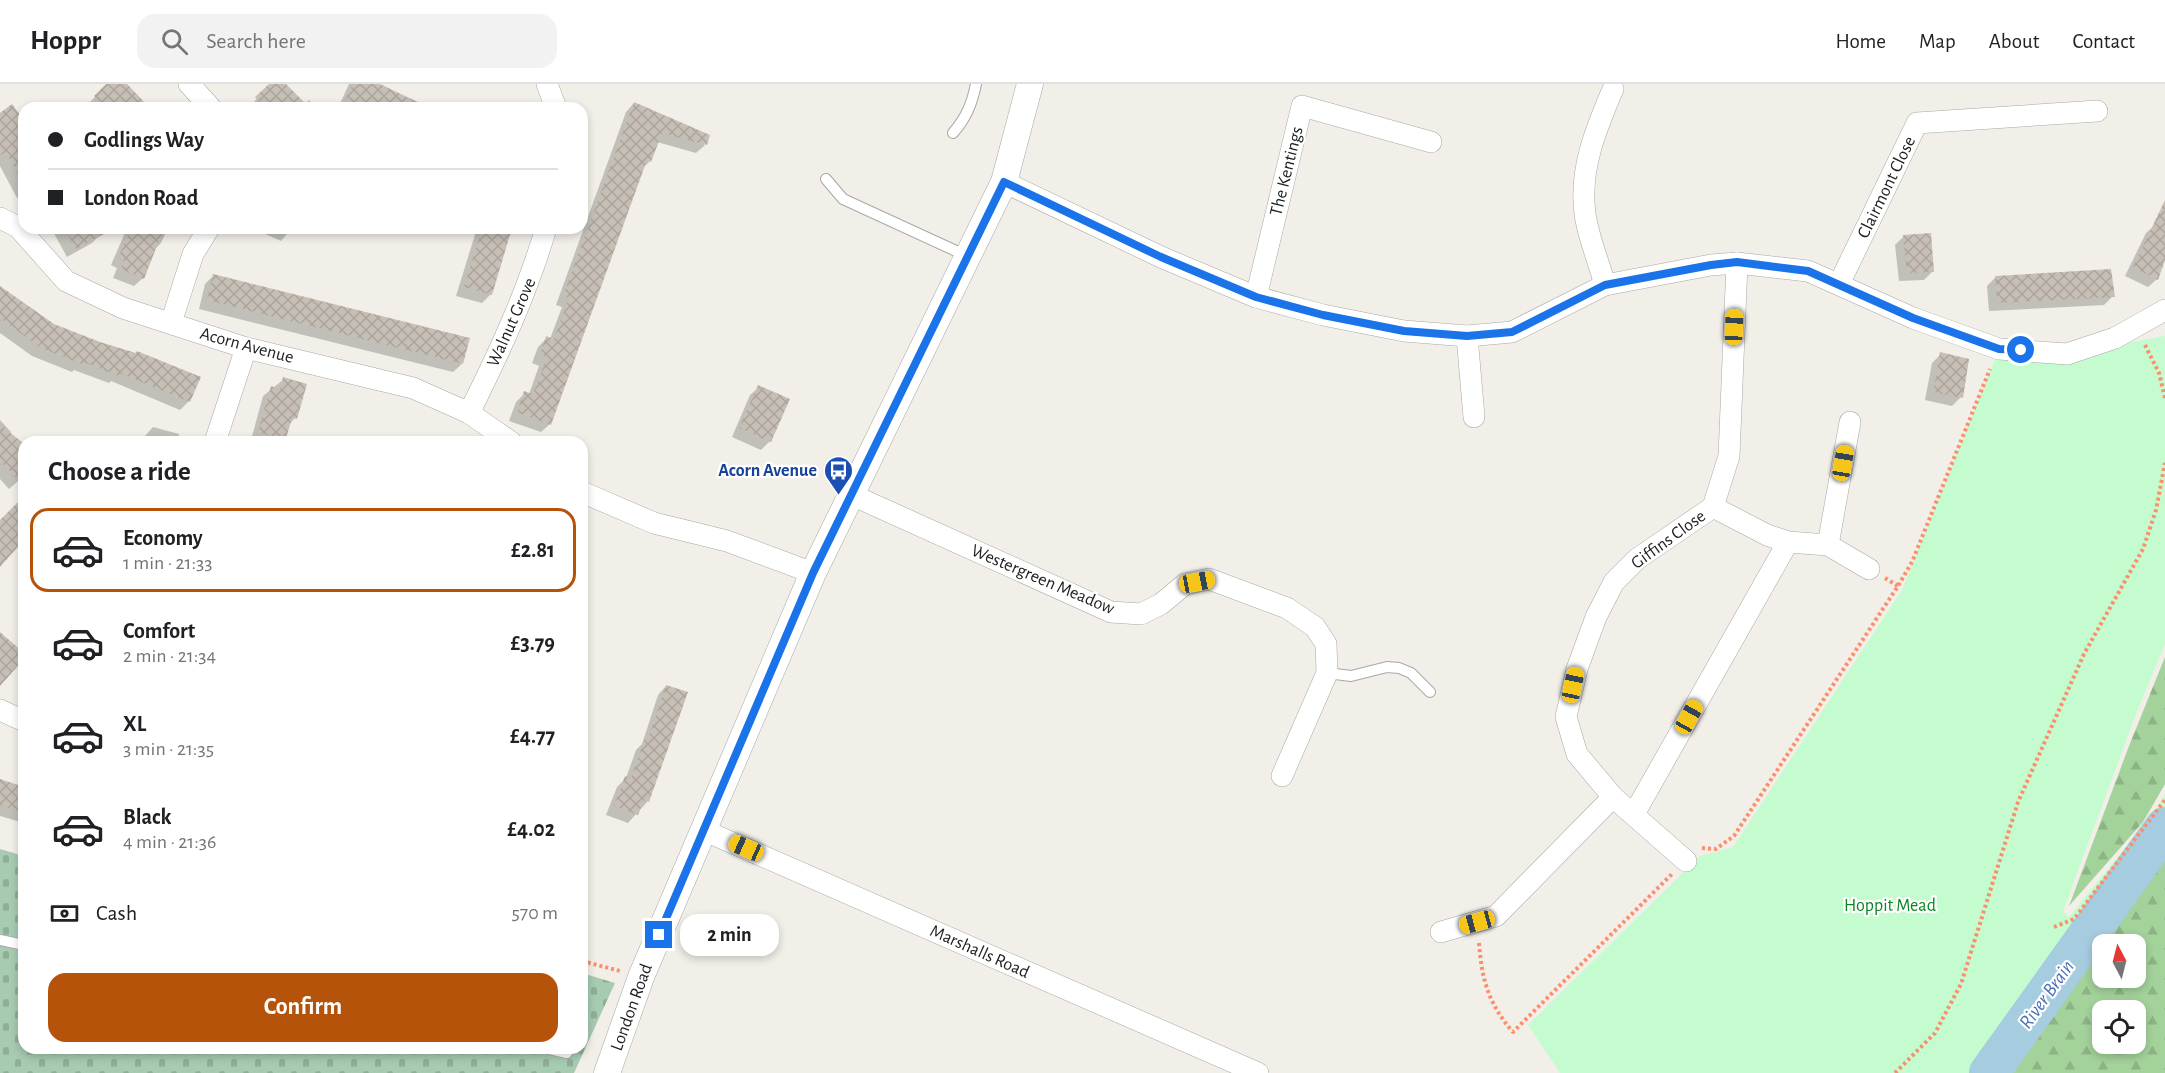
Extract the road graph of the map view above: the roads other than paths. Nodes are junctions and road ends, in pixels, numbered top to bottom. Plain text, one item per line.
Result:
1 (189, 84) edge
2 (547, 84) edge
3 (976, 84) edge
4 (1030, 84) edge
5 (1613, 89) dead end
6 (206, 102) edge
7 (554, 102) edge
8 (2097, 111) dead end
9 (952, 133) dead end
10 (1431, 142) dead end
11 (826, 179) dead end
12 (1004, 182) junction
13 (0, 218) edge
14 (18, 227) edge
15 (24, 234) edge
16 (205, 234) edge
17 (544, 234) edge
18 (967, 256) junction
19 (1737, 262) junction
20 (1839, 284) junction
21 (1605, 285) junction
22 (1256, 297) junction
23 (2165, 310) edge
24 (171, 323) junction
25 (1467, 336) junction
26 (246, 348) junction
27 (469, 413) junction
28 (1474, 417) dead end
29 (1850, 422) dead end
30 (216, 436) edge
31 (502, 436) edge
32 (588, 495) edge
33 (852, 495) junction
34 (1713, 507) junction
35 (1788, 542) junction
36 (1828, 545) junction
37 (1869, 569) dead end
38 (813, 573) junction
39 (1327, 673) junction
40 (1430, 692) dead end
41 (0, 710) edge
42 (18, 718) edge
43 (1282, 776) dead end
44 (1613, 797) junction
45 (1634, 814) junction
46 (703, 830) junction
47 (1686, 861) road end
48 (1440, 932) dead end
49 (0, 940) edge
50 (18, 944) edge
51 (607, 1073) edge
52 (1258, 1073) edge

1 - 6 street
2 - 7 street
3 - 9 lane
4 - 12 street, London Road
5 - 21 street
8 - 20 street, Clairmont Close
10 - 22 street, The Kentings
11 - 18 lane
12 - 18 street, London Road
12 - 22 street
13 - 14 street, Acorn Avenue
15 - 24 street, Acorn Avenue
16 - 24 street
17 - 27 street, Walnut Grove
18 - 33 street, London Road
19 - 20 street
19 - 21 street
19 - 34 street, Giffins Close
20 - 23 street
21 - 25 street
22 - 25 street
24 - 26 street, Acorn Avenue
25 - 28 street
26 - 27 street, Acorn Avenue
26 - 30 street
27 - 31 street, Acorn Avenue
29 - 36 street
32 - 38 street
33 - 38 street, London Road
33 - 39 street, Westergreen Meadow
34 - 35 street, Giffins Close
34 - 44 street, Giffins Close
35 - 36 street, Giffins Close
35 - 45 street
36 - 37 street, Giffins Close
38 - 46 street, London Road
39 - 40 lane
39 - 43 street, Westergreen Meadow
41 - 42 street
44 - 45 street, Giffins Close
44 - 48 street
45 - 47 street, Giffins Close
46 - 51 street, London Road
46 - 52 street, Marshalls Road
49 - 50 lane

